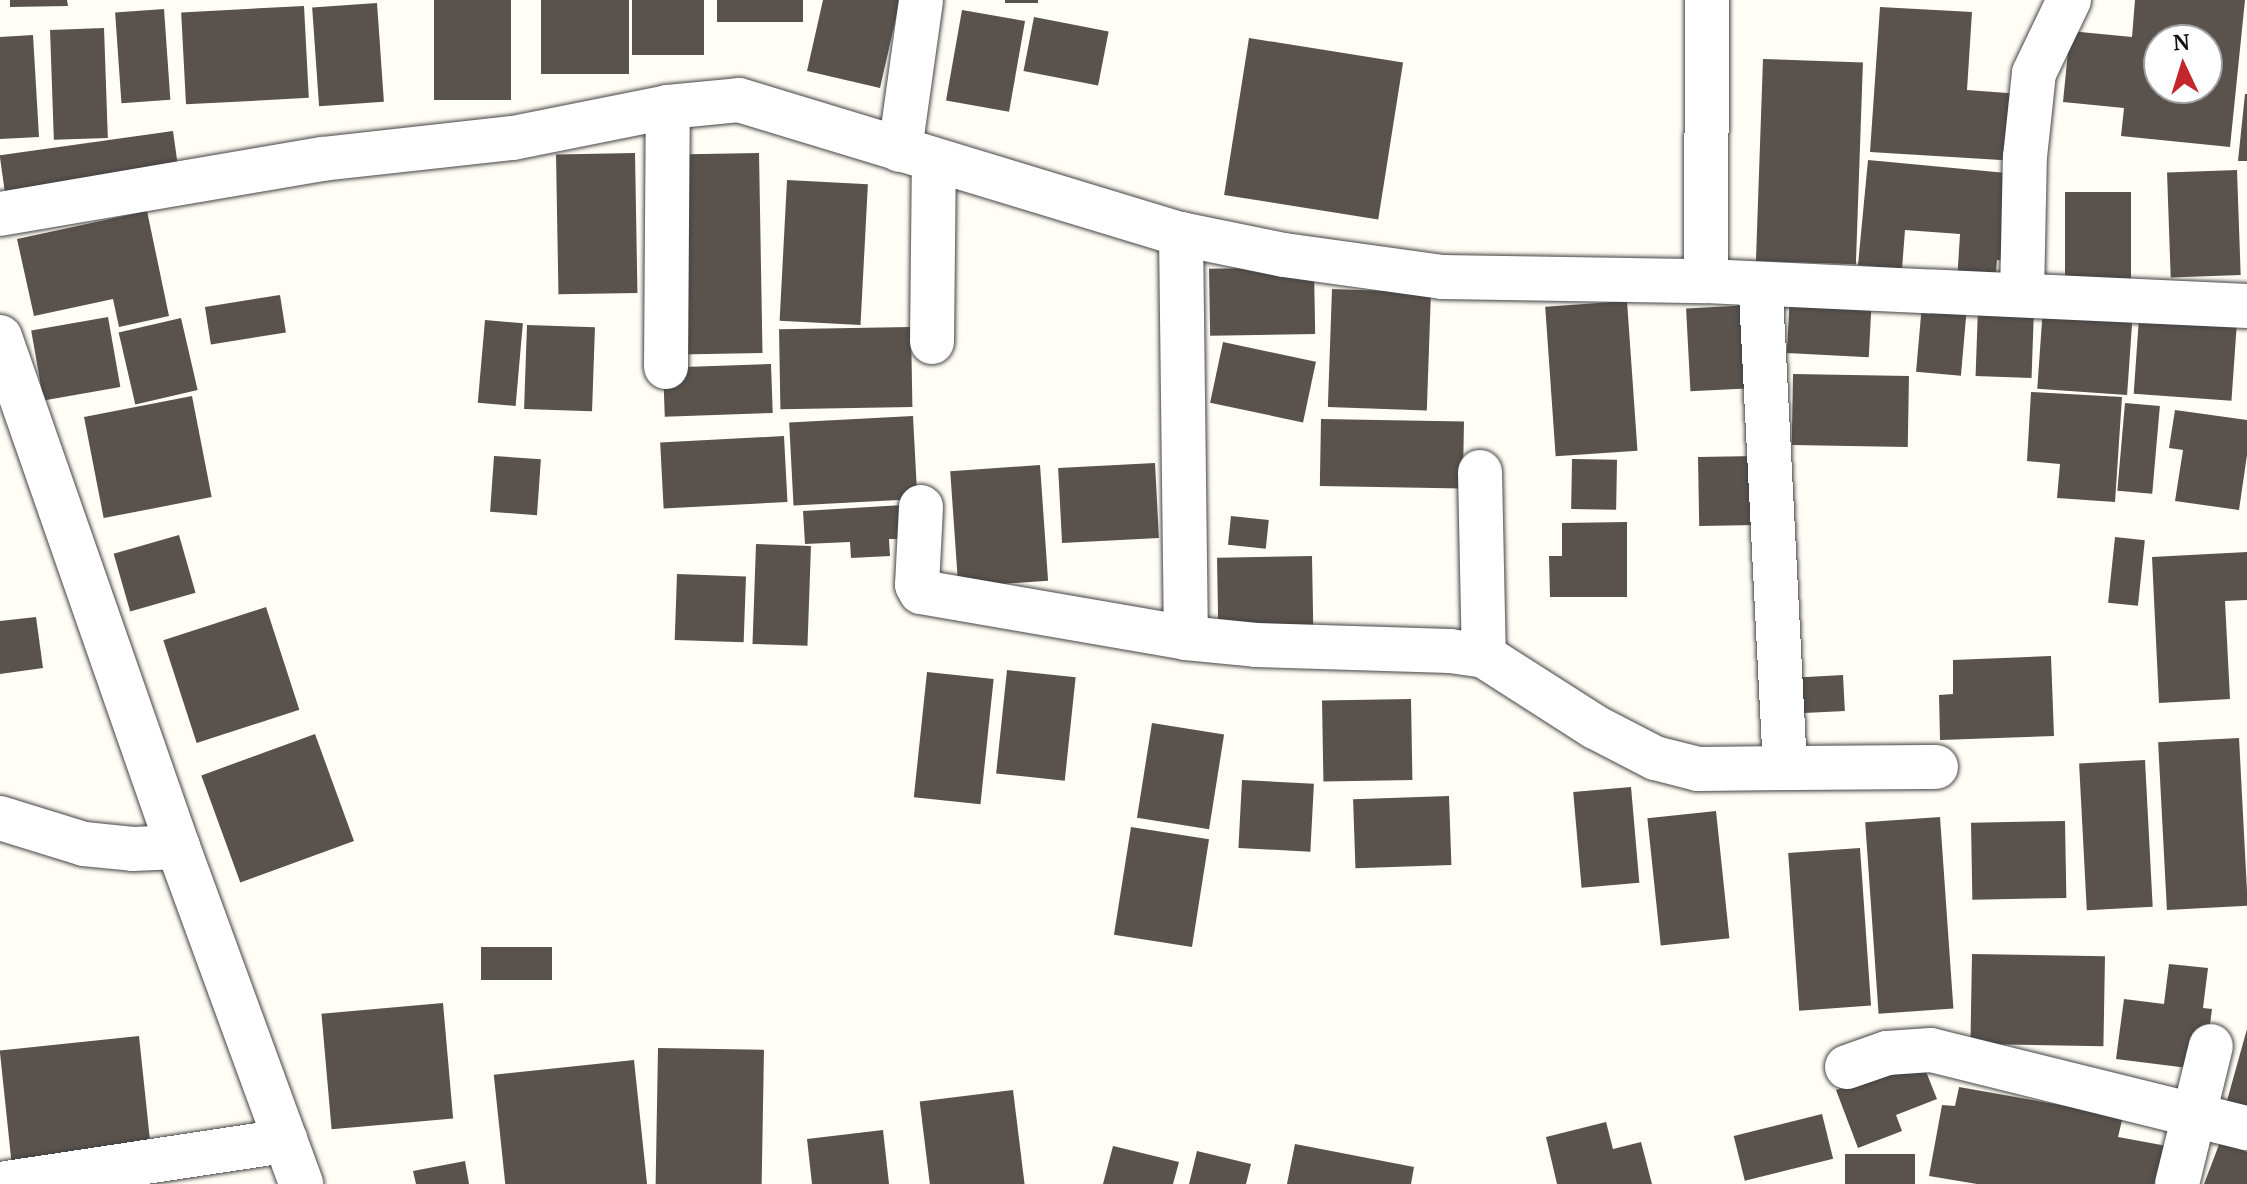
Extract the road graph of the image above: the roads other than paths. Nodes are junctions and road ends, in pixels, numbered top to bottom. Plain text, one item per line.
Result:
1 (921, 0) edge
2 (1707, 0) edge
3 (2069, 0) edge
4 (668, 107) junction
5 (917, 155) junction
6 (0, 214) edge
7 (1181, 234) junction
8 (1706, 281) junction
9 (1761, 286) junction
10 (2022, 295) junction
11 (2247, 306) edge
12 (0, 337) edge
13 (932, 342) dead end
14 (666, 367) dead end
15 (1480, 472) dead end
16 (921, 507) dead end
17 (1186, 638) junction
18 (1484, 656) junction
19 (1936, 767) dead end
20 (1785, 768) junction
21 (0, 818) edge
22 (178, 847) junction
23 (2211, 1046) dead end
24 (1847, 1067) dead end
25 (2196, 1117) junction
26 (2247, 1128) edge
27 (286, 1141) junction
28 (0, 1184) edge
29 (301, 1184) edge
30 (2177, 1184) edge

1 - 5 street
2 - 8 street
3 - 10 street
4 - 5 street
4 - 6 street
4 - 14 street
5 - 7 street
5 - 13 street
7 - 8 street
7 - 17 street
8 - 9 street
9 - 10 street
9 - 20 street
10 - 11 street
12 - 22 street
15 - 18 street
16 - 17 street
17 - 18 street
18 - 20 street
19 - 20 street
21 - 22 street
22 - 27 street
23 - 25 street
24 - 25 street
25 - 26 street
25 - 30 street
27 - 28 street
27 - 29 street

